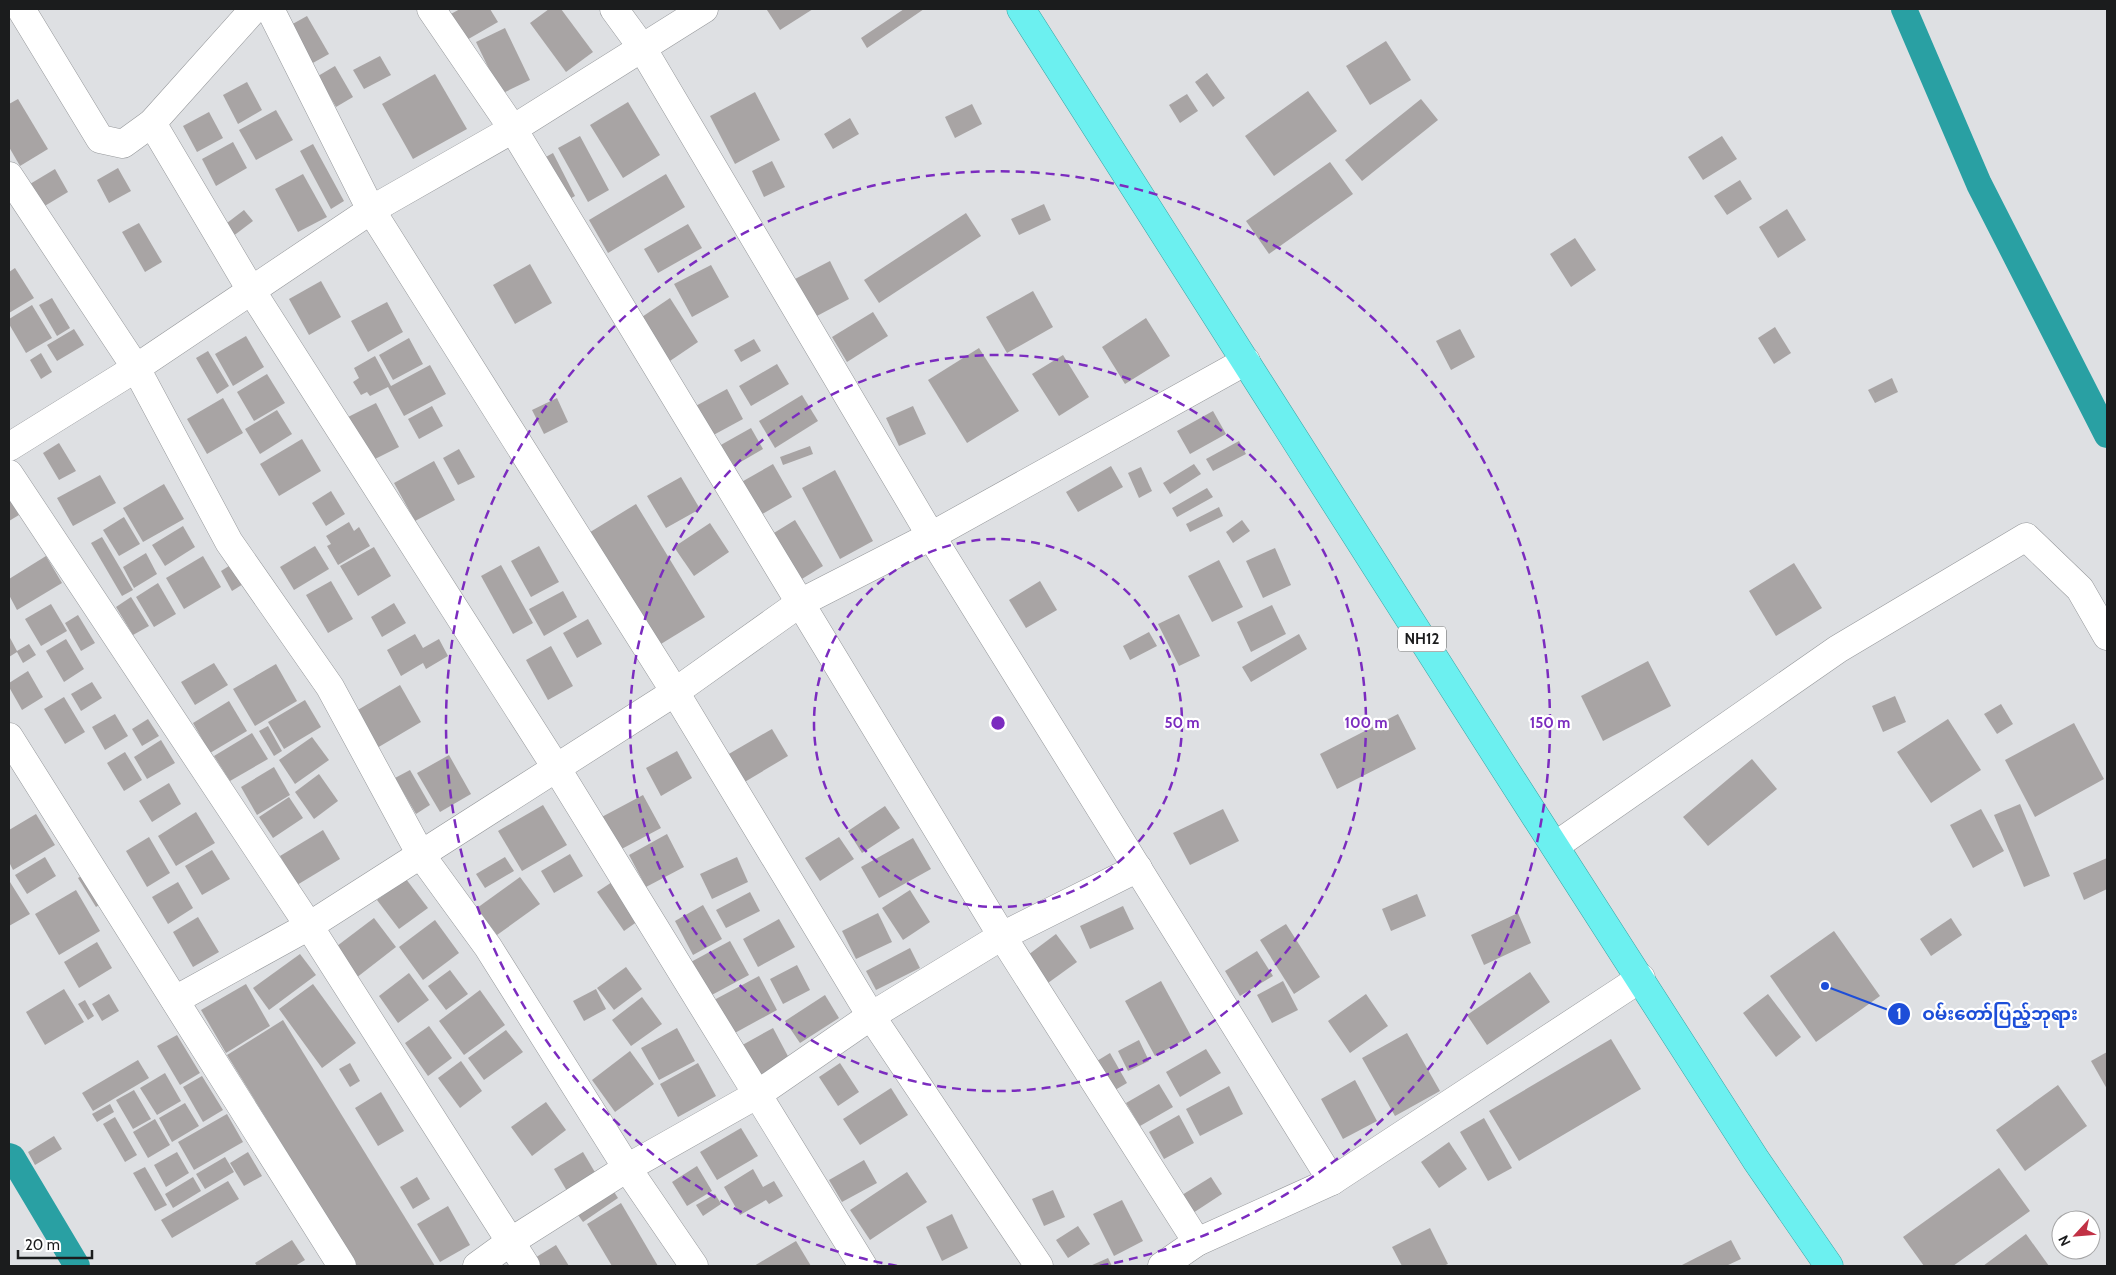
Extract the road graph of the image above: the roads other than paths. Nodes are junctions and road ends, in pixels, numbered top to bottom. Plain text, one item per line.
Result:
1 (21, 9) edge
2 (254, 9) edge
3 (270, 9) edge
4 (431, 9) edge
5 (614, 9) edge
6 (704, 9) edge
7 (1022, 9) edge
8 (641, 46) junction
9 (152, 123) junction
10 (513, 129) junction
11 (9, 176) edge
12 (371, 210) junction
13 (251, 290) junction
14 (1246, 361) junction
15 (136, 368) junction
16 (9, 447) edge
17 (9, 474) edge
18 (931, 536) junction
19 (800, 604) junction
20 (2107, 636) edge
21 (675, 692) junction
22 (9, 737) edge
23 (557, 768) junction
24 (1555, 846) junction
25 (421, 855) junction
26 (1138, 868) junction
27 (309, 926) junction
28 (1002, 936) junction
29 (1641, 978) junction
30 (175, 1000) junction
31 (871, 1016) junction
32 (758, 1094) junction
33 (627, 1168) junction
34 (1332, 1181) junction
35 (510, 1242) junction
36 (1197, 1242) junction
37 (342, 1266) edge
38 (477, 1266) edge
39 (526, 1266) edge
40 (694, 1266) edge
41 (863, 1266) edge
42 (1039, 1266) edge
43 (1162, 1266) edge
44 (1829, 1266) edge

1 - 9 street
2 - 9 street
3 - 12 street
4 - 10 street
5 - 8 street
6 - 8 street
7 - 14 highway, NH12
8 - 10 street
8 - 18 street
9 - 13 street
10 - 12 street
10 - 19 street
11 - 15 street
12 - 13 street
12 - 21 street
13 - 15 street
13 - 23 street
14 - 18 street
14 - 24 highway, NH12
15 - 16 street
15 - 25 street
17 - 27 street
18 - 19 street
18 - 26 street
19 - 21 street
19 - 28 street
20 - 24 street
21 - 23 street
21 - 31 street
22 - 30 street
23 - 25 street
23 - 32 street
24 - 29 highway, NH12
25 - 27 street
25 - 33 street
26 - 28 street
26 - 34 street
27 - 30 street
27 - 35 street
28 - 31 street
28 - 36 street
29 - 34 street
29 - 44 highway, NH12
30 - 37 street
31 - 32 street
31 - 42 street
32 - 33 street
32 - 41 street
33 - 35 street
33 - 40 street
34 - 36 street
35 - 38 street
35 - 39 street
36 - 43 street

